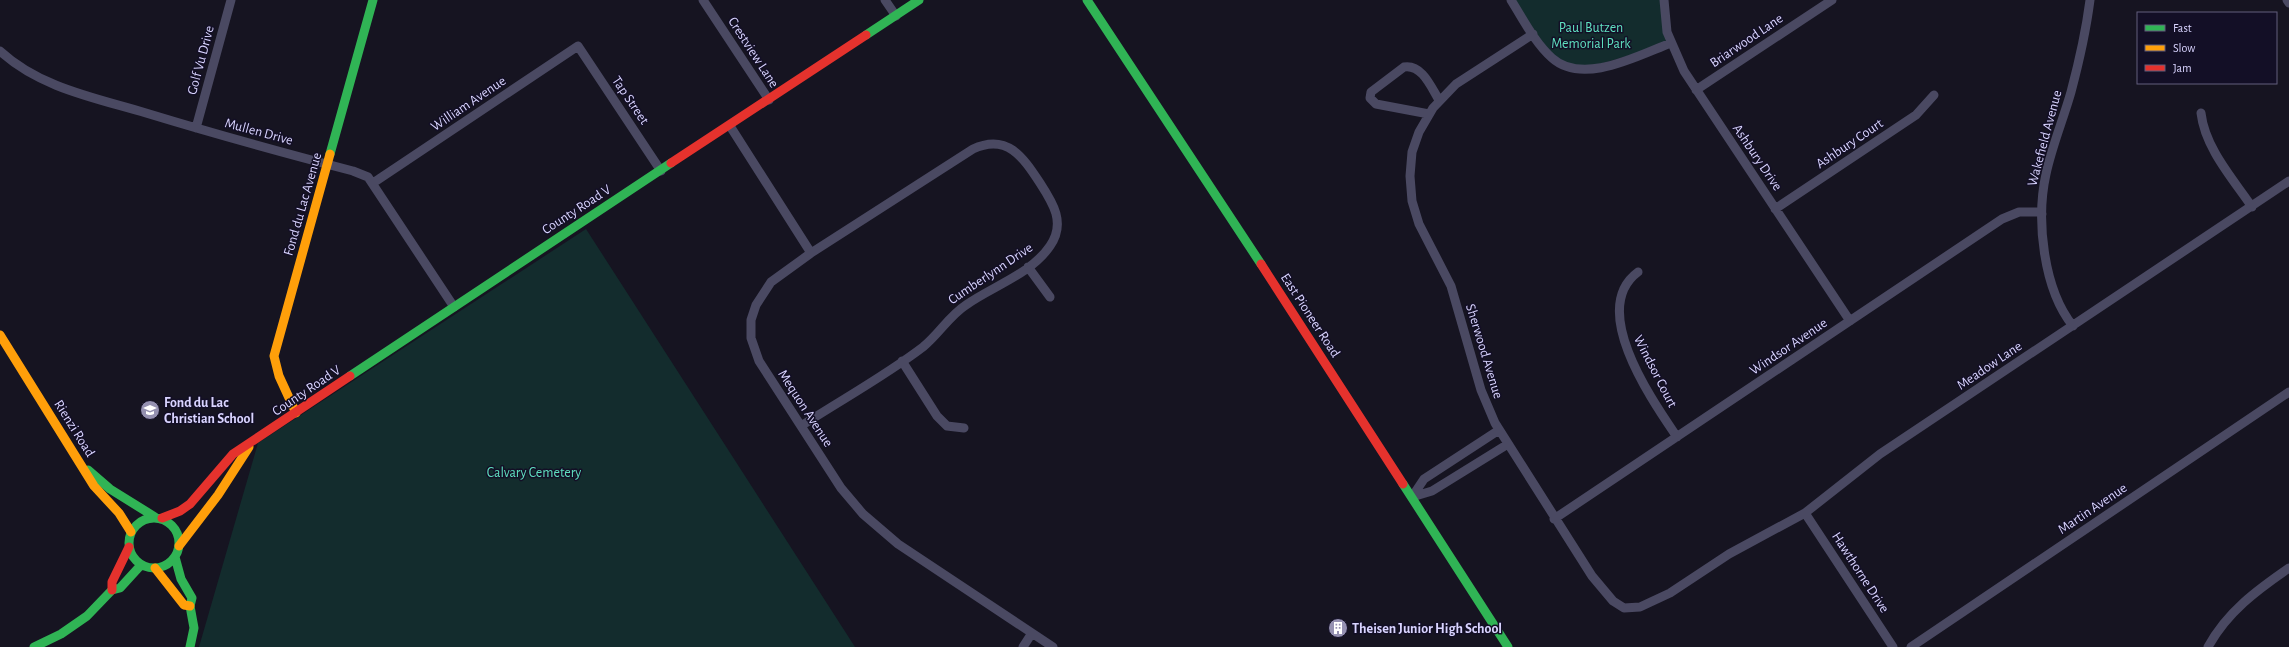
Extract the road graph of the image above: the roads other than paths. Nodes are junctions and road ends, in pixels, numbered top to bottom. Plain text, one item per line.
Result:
1 (231, 0) edge
2 (373, 0) edge
3 (703, 0) edge
4 (885, 0) edge
5 (919, 0) edge
6 (1087, 0) edge
7 (1511, 0) edge
8 (1664, 0) edge
9 (1832, 0) edge
10 (2090, 0) edge
11 (2287, 0) edge
12 (2289, 3) edge
13 (896, 16) junction
14 (1533, 34) junction
15 (1671, 43) junction
16 (578, 46) joint
17 (0, 51) edge
18 (1696, 90) junction
19 (1934, 95) dead end
20 (769, 100) junction
21 (1439, 100) junction
22 (2201, 113) dead end
23 (1429, 114) junction
24 (730, 126) junction
25 (196, 128) junction
26 (328, 164) junction
27 (661, 171) junction
28 (2289, 181) edge
29 (373, 183) junction
30 (2252, 207) junction
31 (1775, 209) junction
32 (2042, 214) junction
33 (811, 254) junction
34 (1028, 267) junction
35 (1638, 272) dead end
36 (1050, 297) dead end
37 (454, 307) junction
38 (1850, 321) junction
39 (2073, 326) junction
40 (0, 335) edge
41 (902, 361) junction
42 (2289, 392) edge
43 (296, 413) junction
44 (801, 426) junction
45 (964, 428) dead end
46 (1499, 430) junction
47 (1677, 437) junction
48 (1508, 444) junction
49 (250, 445) junction
50 (83, 467) junction
51 (1412, 497) junction
52 (1805, 513) junction
53 (158, 518) junction
54 (1554, 519) junction
55 (131, 532) junction
56 (179, 546) junction
57 (129, 547) junction
58 (175, 557) junction
59 (141, 565) junction
60 (155, 568) junction
61 (2289, 568) edge
62 (1704, 570) joint
63 (112, 590) junction
64 (190, 606) junction
65 (1032, 633) junction
66 (34, 647) edge
67 (190, 647) edge
68 (1022, 647) edge
69 (1053, 647) edge
70 (1508, 647) edge
71 (1893, 647) edge
72 (1911, 647) edge
73 (2208, 647) edge

1 - 25 street, Golf Vu Drive
2 - 26 main road, Fond du Lac Avenue
3 - 20 street, Crestview Lane
4 - 13 street
5 - 13 main road, County Road V
6 - 51 main road, East Pioneer Road
7 - 14 street
8 - 15 street, Ashbury Drive
9 - 18 street, Briarwood Lane
10 - 32 street, Wakefield Avenue
11 - 12 street
13 - 20 main road, County Road V
14 - 15 street
14 - 21 street, Sherwood Avenue
15 - 18 street, Ashbury Drive
16 - 27 street, Tap Street
16 - 29 street, William Avenue
17 - 25 street, Mullen Drive
18 - 31 street, Ashbury Drive
19 - 31 street, Ashbury Court
20 - 24 main road, County Road V
21 - 23 street, Sherwood Avenue
21 - 23 street
22 - 30 street
23 - 46 street, Sherwood Avenue
24 - 27 main road, County Road V
24 - 33 street
25 - 26 street, Mullen Drive
26 - 29 street, Mullen Drive
26 - 43 main road, Fond du Lac Avenue
27 - 37 main road, County Road V
28 - 30 street, Meadow Lane
29 - 37 street, Mullen Drive
30 - 39 street, Meadow Lane
31 - 38 street, Ashbury Drive
32 - 38 street, Windsor Avenue
32 - 39 street, Wakefield Avenue
33 - 34 street, Cumberlynn Drive
33 - 44 street, Mequon Avenue
34 - 36 street
34 - 41 street, Cumberlynn Drive
35 - 47 street, Windsor Court
37 - 43 main road, County Road V
38 - 47 street, Windsor Avenue
39 - 52 street, Meadow Lane
40 - 50 main road, Rienzi Road
41 - 44 street, Cumberlynn Drive
41 - 45 street
42 - 72 street, Martin Avenue
43 - 49 main road, County Road V
44 - 65 street, Mequon Avenue
46 - 48 street, Sherwood Avenue
46 - 51 street
47 - 54 street, Windsor Avenue
48 - 51 street
48 - 54 street, Sherwood Avenue
49 - 53 main road
49 - 56 main road
50 - 53 main road
50 - 55 main road, Rienzi Road
51 - 70 main road, East Pioneer Road
52 - 62 street, Meadow Lane
52 - 71 street, Hawthorne Drive
53 - 55 main road
53 - 56 main road
54 - 62 street, Sherwood Avenue
55 - 57 main road
56 - 58 main road
57 - 59 main road
57 - 63 main road
58 - 60 main road
58 - 64 main road
59 - 60 main road
59 - 63 main road
60 - 64 main road
61 - 73 street
63 - 66 main road
64 - 67 main road
65 - 68 street
65 - 69 street, Mequon Avenue

